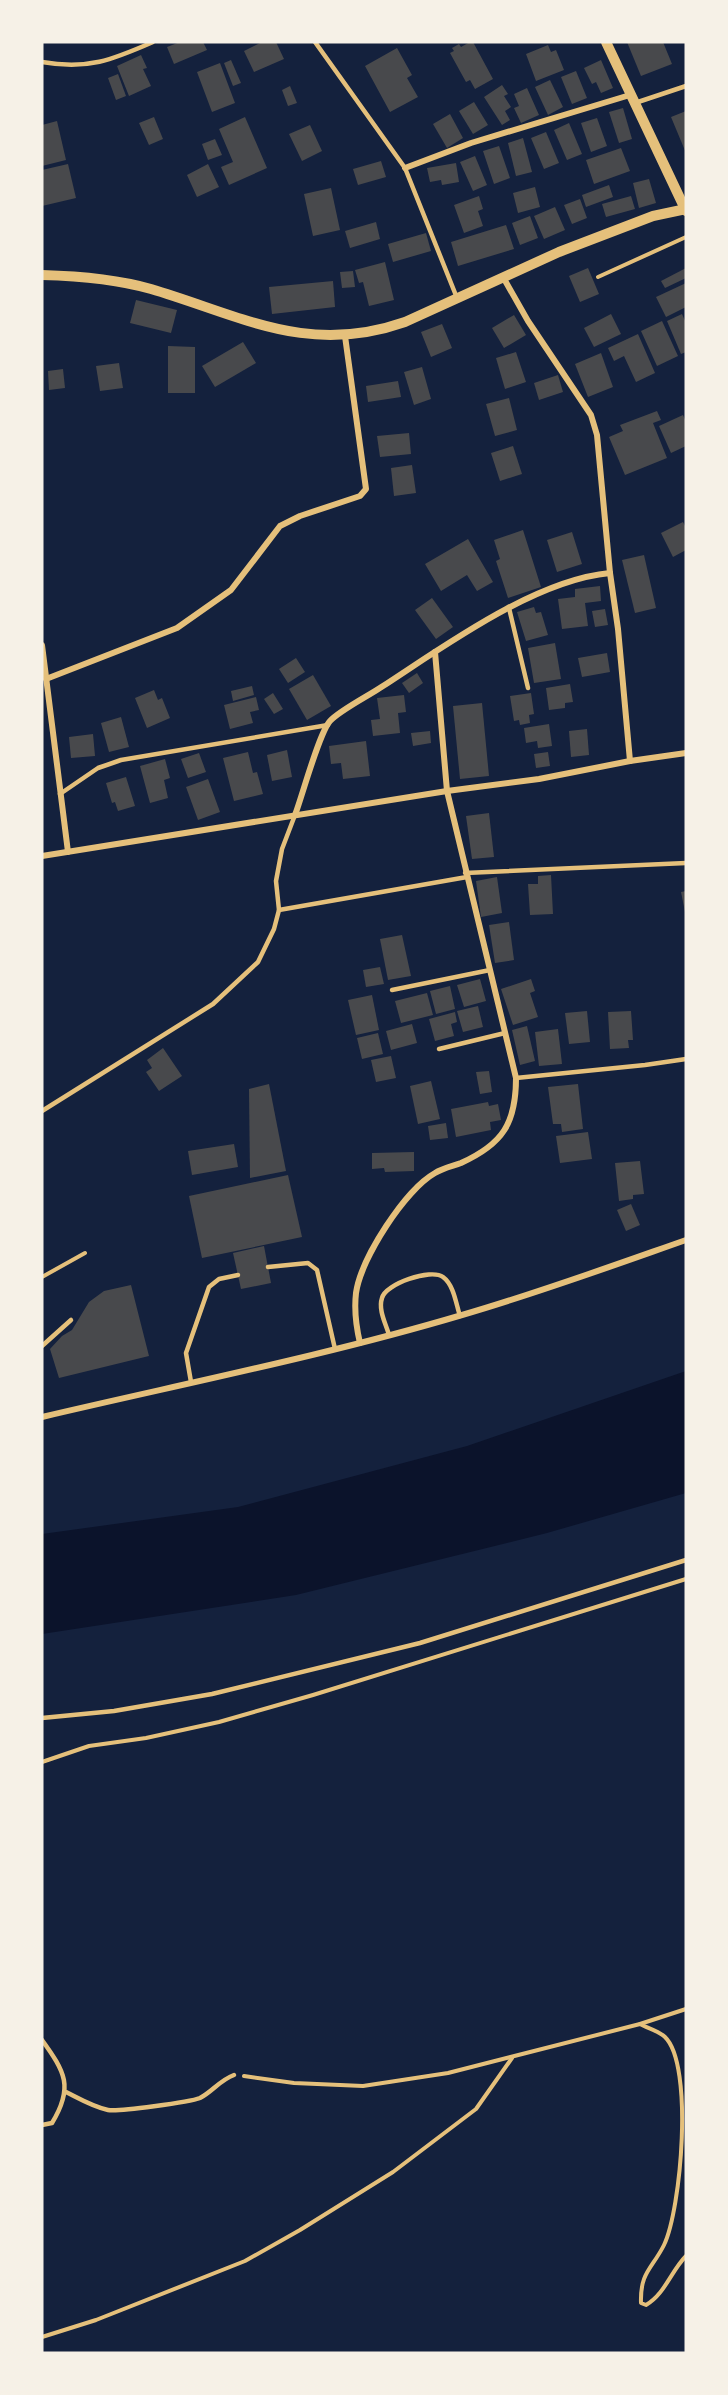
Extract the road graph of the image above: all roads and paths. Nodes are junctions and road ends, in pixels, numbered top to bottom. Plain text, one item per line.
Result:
1 (153, 42) edge
2 (315, 42) edge
3 (608, 47) edge
4 (42, 62) edge
5 (686, 86) edge
6 (632, 99) junction
7 (405, 168) junction
8 (686, 210) edge
9 (686, 237) edge
10 (42, 275) edge
11 (502, 276) junction
12 (598, 277) dead end
13 (456, 298) junction
14 (345, 336) junction
15 (610, 573) junction
16 (509, 608) junction
17 (42, 645) edge
18 (435, 652) junction
19 (46, 679) junction
20 (528, 688) dead end
21 (328, 724) junction
22 (686, 753) edge
23 (630, 760) junction
24 (447, 791) junction
25 (60, 794) junction
26 (295, 815) junction
27 (68, 852) junction
28 (42, 856) edge
29 (686, 863) edge
30 (466, 875) junction
31 (279, 910) junction
32 (490, 970) junction
33 (392, 990) dead end
34 (505, 1033) junction
35 (439, 1049) dead end
36 (686, 1059) edge
37 (516, 1078) junction
38 (42, 1111) edge
39 (686, 1240) edge
40 (85, 1253) dead end
41 (268, 1268) dead end
42 (238, 1275) dead end
43 (42, 1277) edge
44 (460, 1316) junction
45 (71, 1320) dead end
46 (389, 1335) junction
47 (360, 1343) junction
48 (42, 1346) edge
49 (335, 1349) junction
50 (191, 1382) junction
51 (42, 1417) edge
52 (686, 1560) edge
53 (686, 1579) edge
54 (42, 1718) edge
55 (42, 1762) edge
56 (686, 2009) edge
57 (640, 2024) junction
58 (42, 2040) edge
59 (512, 2058) junction
60 (234, 2075) joint
61 (66, 2092) junction
62 (42, 2125) edge
63 (686, 2256) edge
64 (42, 2337) edge

1 - 4 lane
2 - 7 lane
3 - 6 street
5 - 6 lane
6 - 7 street
6 - 8 street
7 - 13 lane
8 - 11 street
9 - 12 path
10 - 14 street
11 - 13 street
11 - 15 street
13 - 14 street
14 - 19 street
15 - 16 street
15 - 23 street
16 - 18 street
16 - 20 lane
17 - 19 street
18 - 21 street
18 - 24 street
19 - 25 street
21 - 25 lane
21 - 26 street
22 - 23 street
23 - 24 street
24 - 26 street
24 - 30 street
25 - 27 street
26 - 27 street
26 - 31 lane
27 - 28 street
29 - 30 lane
30 - 31 lane
30 - 32 street
31 - 38 lane
32 - 33 lane
32 - 34 street
34 - 35 lane
34 - 37 street
36 - 37 lane
37 - 47 street
39 - 44 street
40 - 43 path
41 - 49 lane
42 - 50 lane
44 - 46 street
44 - 46 lane
45 - 48 lane
46 - 47 street
47 - 49 street
49 - 50 street
50 - 51 street
52 - 54 lane
53 - 55 path
56 - 57 path
57 - 59 path
57 - 63 path
58 - 61 lane
59 - 60 path
59 - 64 path
60 - 61 lane
61 - 62 lane

